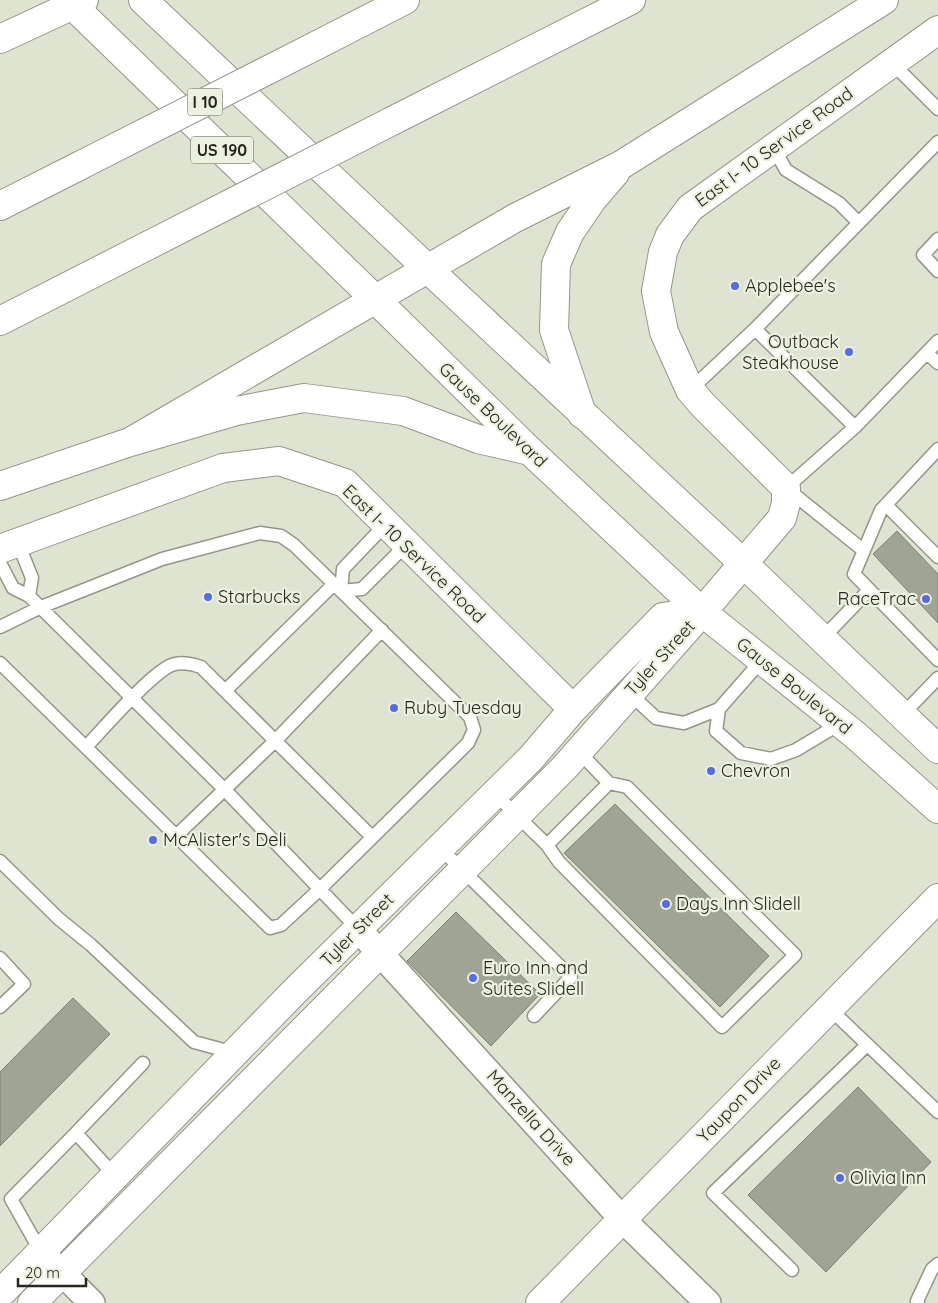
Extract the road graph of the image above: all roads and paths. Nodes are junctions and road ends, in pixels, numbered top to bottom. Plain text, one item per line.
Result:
1 (143, 0) edge
2 (405, 0) edge
3 (630, 0) edge
4 (884, 0) edge
5 (74, 2) edge
6 (938, 30) edge
7 (0, 39) edge
8 (892, 63) junction
9 (938, 109) edge
10 (938, 142) edge
11 (773, 147) junction
12 (621, 166) junction
13 (0, 206) edge
14 (859, 223) junction
15 (938, 239) edge
16 (429, 270) junction
17 (938, 271) edge
18 (376, 300) junction
19 (0, 321) edge
20 (756, 329) junction
21 (938, 341) edge
22 (927, 352) junction
23 (938, 363) edge
24 (690, 390) junction
25 (582, 414) junction
26 (855, 427) junction
27 (130, 442) junction
28 (938, 449) edge
29 (530, 451) junction
30 (0, 486) edge
31 (786, 488) junction
32 (886, 506) junction
33 (386, 524) junction
34 (406, 544) junction
35 (9, 546) edge
36 (863, 550) junction
37 (938, 557) edge
38 (0, 563) edge
39 (743, 563) junction
40 (338, 587) junction
41 (869, 590) junction
42 (29, 596) junction
43 (41, 608) junction
44 (702, 612) junction
45 (0, 627) edge
46 (382, 630) junction
47 (822, 639) junction
48 (762, 660) junction
49 (938, 660) edge
50 (0, 663) edge
51 (938, 678) edge
52 (225, 691) junction
53 (629, 693) junction
54 (132, 698) junction
55 (573, 709) junction
56 (719, 709) junction
57 (902, 715) junction
58 (841, 723) junction
59 (275, 741) junction
60 (86, 747) junction
61 (938, 749) edge
62 (578, 751) junction
63 (610, 783) junction
64 (224, 790) junction
65 (495, 794) junction
66 (938, 809) edge
67 (517, 815) junction
68 (176, 836) junction
69 (372, 837) junction
70 (547, 845) junction
71 (440, 848) junction
72 (0, 861) edge
73 (462, 870) junction
74 (320, 889) junction
75 (938, 898) edge
76 (358, 929) junction
77 (380, 953) junction
78 (0, 958) edge
79 (0, 1007) edge
80 (829, 1008) junction
81 (534, 1016) dead end
82 (867, 1045) junction
83 (235, 1053) junction
84 (143, 1063) dead end
85 (938, 1112) edge
86 (76, 1133) junction
87 (116, 1176) junction
88 (623, 1220) junction
89 (41, 1252) junction
90 (938, 1264) edge
91 (792, 1270) dead end
92 (62, 1273) junction
93 (0, 1294) edge
94 (32, 1303) edge
95 (92, 1303) edge
96 (540, 1303) edge
97 (708, 1303) edge
98 (918, 1303) edge

1 - 16 main road, US 190
2 - 13 main road, I 10, bridge
3 - 19 main road, bridge
4 - 12 main road
5 - 7 main road
5 - 18 main road, Gause Boulevard / US 190
6 - 8 main road, East I- 10 Service Road
8 - 9 lane
8 - 11 main road, East I- 10 Service Road
10 - 14 lane
11 - 14 lane
11 - 24 main road, East I- 10 Service Road
12 - 16 main road
12 - 25 main road
14 - 20 lane
15 - 17 lane
16 - 18 main road
16 - 25 main road, US 190
18 - 27 main road
18 - 29 main road, Gause Boulevard / US 190
20 - 24 lane
20 - 26 lane
21 - 22 lane
22 - 23 lane
22 - 26 lane
24 - 31 main road, East I- 10 Service Road
25 - 39 main road, US 190
26 - 31 lane
27 - 29 main road
27 - 30 main road
28 - 32 lane
29 - 44 main road, Gause Boulevard / US 190
31 - 36 lane
31 - 39 main road
32 - 36 lane
32 - 37 lane
33 - 34 main road, East I- 10 Service Road
33 - 35 main road, East I- 10 Service Road
33 - 40 lane
34 - 40 lane
34 - 55 main road, East I- 10 Service Road
35 - 42 lane
36 - 41 lane
38 - 42 lane
39 - 44 main road
39 - 47 main road, US 190
40 - 43 lane
40 - 46 lane
40 - 52 lane
41 - 47 lane
41 - 49 lane
42 - 43 lane
43 - 45 lane
43 - 54 lane
44 - 48 main road, Gause Boulevard / US 190
44 - 53 main road, Tyler Street
44 - 55 main road, Tyler Street
46 - 59 lane
46 - 69 lane
47 - 57 main road, US 190
48 - 56 lane
48 - 58 main road, Gause Boulevard / US 190
50 - 60 lane
51 - 57 lane
52 - 54 lane
52 - 59 lane
53 - 56 lane
53 - 62 main road, Tyler Street
54 - 60 lane
54 - 64 lane
55 - 65 main road, Tyler Street
56 - 58 lane
57 - 61 main road, US 190
58 - 66 main road, Gause Boulevard / US 190
59 - 64 lane
59 - 69 lane
60 - 68 lane
62 - 63 lane
62 - 67 main road, Tyler Street
63 - 70 lane
63 - 70 lane
64 - 68 lane
64 - 74 lane
65 - 67 lane
65 - 71 main road, Tyler Street
67 - 70 lane
67 - 73 main road, Tyler Street
68 - 74 lane
69 - 74 lane
71 - 73 lane
71 - 76 main road, Tyler Street
72 - 83 lane
73 - 77 main road, Tyler Street
73 - 81 lane
74 - 76 lane
75 - 80 main road, Yaupon Drive
76 - 77 street, Manzella Drive
76 - 83 main road, Tyler Street
77 - 88 street, Manzella Drive
77 - 92 main road, Tyler Street
78 - 79 lane
80 - 82 lane
80 - 88 main road, Yaupon Drive
82 - 85 lane
82 - 91 lane
83 - 87 main road, Tyler Street
84 - 86 lane
86 - 87 lane
86 - 89 lane
87 - 89 main road, Tyler Street
88 - 96 main road, Yaupon Drive
88 - 97 street, Manzella Drive
89 - 92 street
89 - 93 main road, Tyler Street
90 - 98 lane
92 - 94 main road, Tyler Street
92 - 95 street

